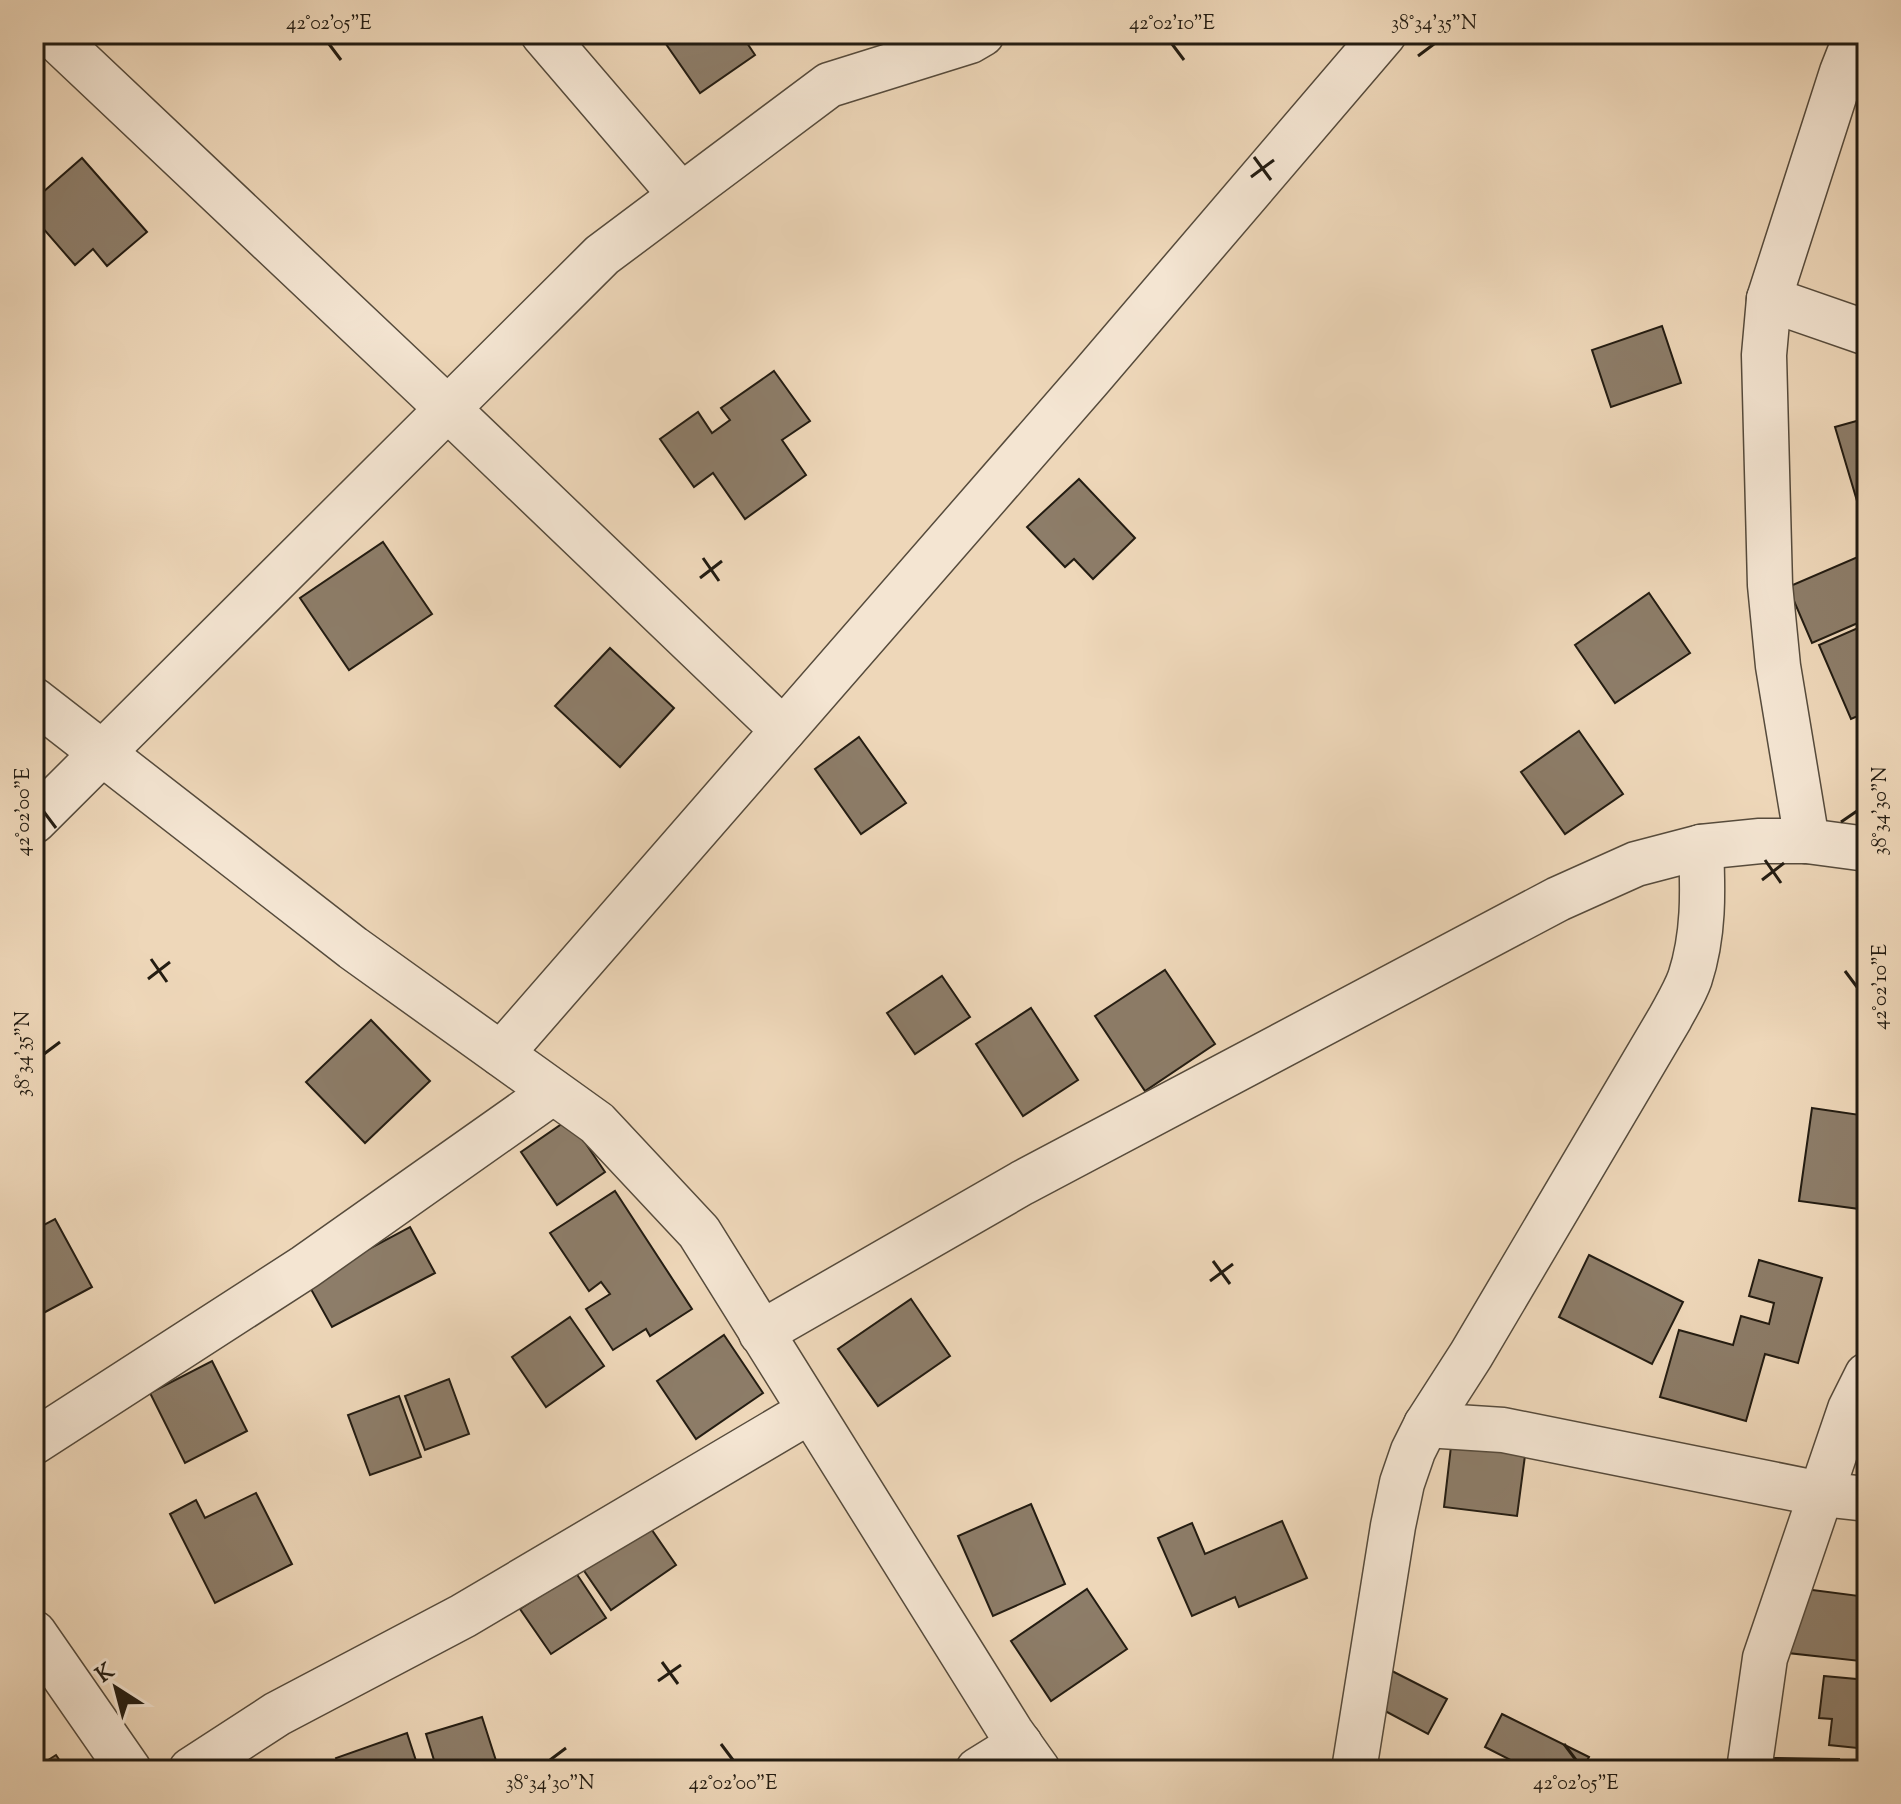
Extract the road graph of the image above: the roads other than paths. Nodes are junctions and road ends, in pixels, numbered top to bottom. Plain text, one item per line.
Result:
1 (51, 34) edge
2 (543, 34) edge
3 (982, 34) edge
4 (1384, 34) edge
5 (1855, 60) edge
6 (681, 195) junction
7 (1769, 299) junction
8 (1867, 333) edge
9 (448, 409) junction
10 (34, 700) edge
11 (783, 730) junction
12 (104, 752) junction
13 (34, 821) edge
14 (1807, 841) junction
15 (1701, 847) junction
16 (1867, 849) edge
17 (501, 1054) junction
18 (553, 1092) junction
19 (761, 1333) junction
20 (1867, 1375) edge
21 (810, 1411) junction
22 (1426, 1425) junction
23 (34, 1442) edge
24 (1821, 1494) junction
25 (1867, 1499) edge
26 (34, 1633) edge
27 (1029, 1757) edge
28 (129, 1770) edge
29 (191, 1770) edge
30 (978, 1770) edge
31 (1354, 1770) edge
32 (1749, 1770) edge

1 - 9 street
2 - 6 street
3 - 6 street
4 - 11 street
5 - 7 street
6 - 9 street
7 - 8 street
7 - 14 street
9 - 11 street
9 - 12 street
10 - 12 street
11 - 17 street
12 - 13 street
12 - 17 street
14 - 15 street
14 - 16 street
15 - 19 street
15 - 22 street
17 - 18 street
18 - 19 street
18 - 23 street
19 - 21 street
20 - 24 street
21 - 27 street
21 - 29 street
22 - 24 street
22 - 31 street
24 - 25 street
24 - 32 street
26 - 28 street
27 - 30 street

